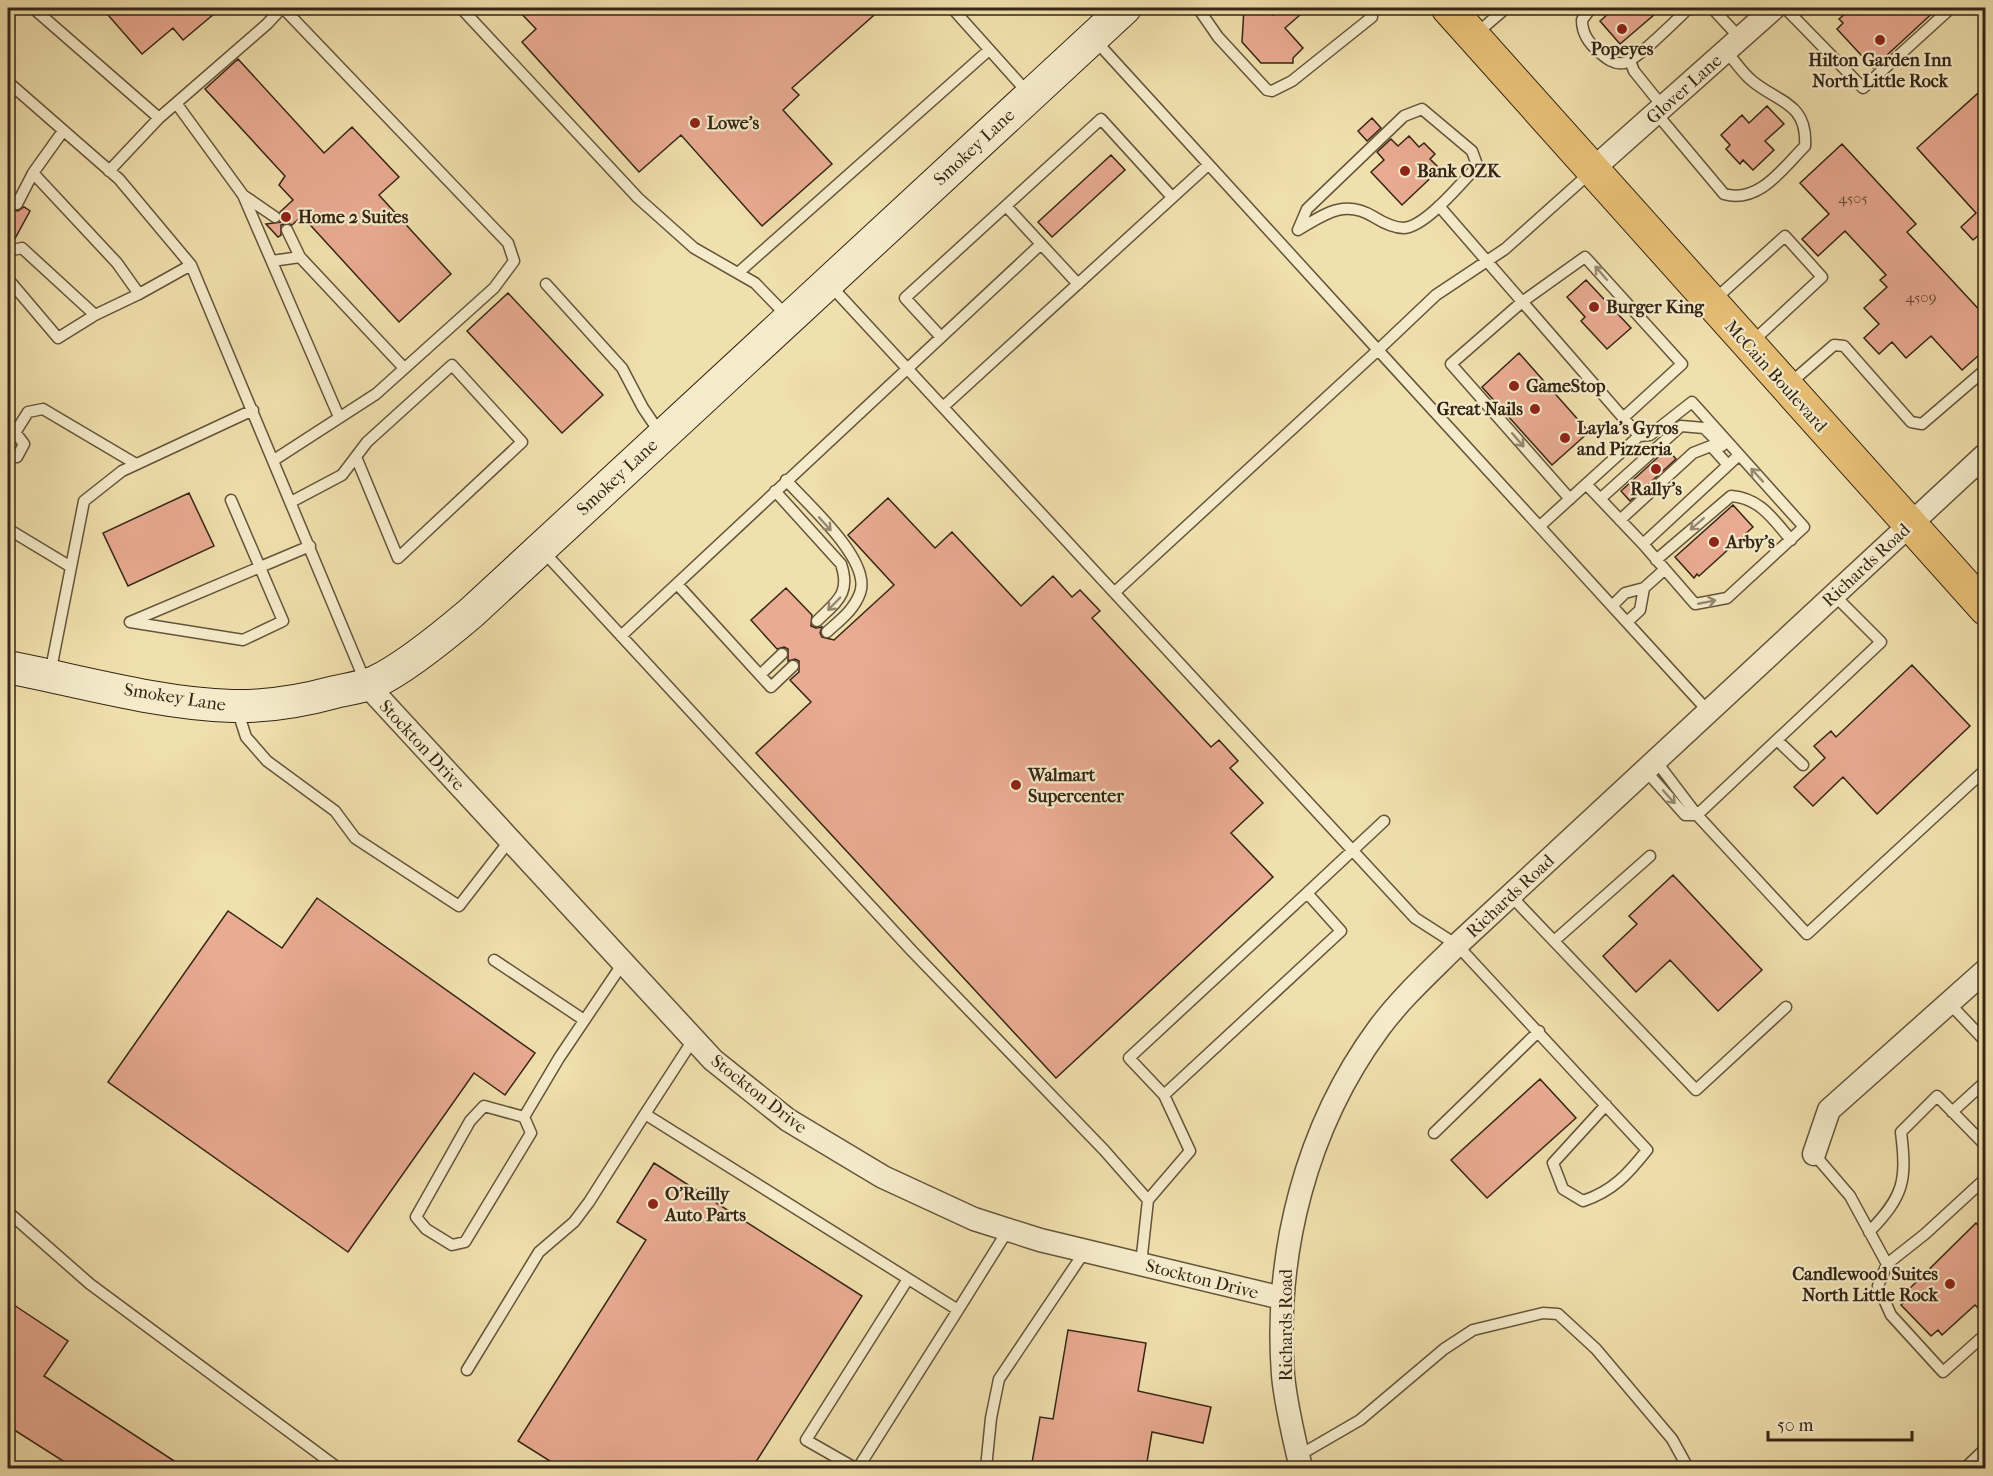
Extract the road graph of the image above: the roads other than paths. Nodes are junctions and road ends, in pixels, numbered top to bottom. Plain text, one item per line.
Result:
1 (33, 8) edge
2 (282, 8) edge
3 (461, 8) edge
4 (952, 8) edge
5 (1125, 8) edge
6 (1198, 8) edge
7 (1372, 8) edge
8 (1448, 8) edge
9 (1506, 8) edge
10 (1591, 8) edge
11 (1689, 8) edge
12 (1712, 8) edge
13 (1774, 8) edge
14 (1785, 8) edge
15 (1951, 8) edge
16 (1474, 36) junction
17 (1093, 38) junction
18 (1733, 44) junction
19 (989, 50) junction
20 (1630, 61) junction
21 (8, 82) edge
22 (1030, 96) junction
23 (176, 104) junction
24 (1660, 110) junction
25 (159, 118) junction
26 (63, 131) junction
27 (1208, 165) junction
28 (1593, 169) junction
29 (109, 171) junction
30 (33, 173) junction
31 (243, 195) junction
32 (1172, 197) junction
33 (17, 204) dead end
34 (1006, 206) junction
35 (1439, 206) junction
36 (275, 217) dead end
37 (287, 230) dead end
38 (1298, 230) junction
39 (1041, 243) junction
40 (1283, 245) junction
41 (8, 251) edge
42 (300, 257) junction
43 (272, 261) junction
44 (1486, 261) junction
45 (191, 265) junction
46 (738, 273) junction
47 (8, 279) edge
48 (827, 283) junction
49 (546, 284) dead end
50 (1078, 284) junction
51 (139, 294) junction
52 (1522, 302) junction
53 (1712, 303) junction
54 (95, 315) junction
55 (789, 318) junction
56 (940, 336) junction
57 (1749, 345) junction
58 (1378, 350) junction
59 (906, 367) junction
60 (404, 368) junction
61 (1986, 369) edge
62 (1786, 387) junction
63 (943, 407) junction
64 (253, 410) junction
65 (339, 417) junction
66 (1623, 418) junction
67 (15, 432) junction
68 (662, 436) junction
69 (1639, 436) junction
70 (8, 444) edge
71 (17, 457) dead end
72 (356, 457) junction
73 (1734, 459) junction
74 (274, 460) junction
75 (136, 464) junction
76 (1981, 467) edge
77 (786, 480) junction
78 (1586, 484) junction
79 (775, 491) junction
80 (1570, 499) junction
81 (1600, 499) junction
82 (231, 500) dead end
83 (291, 502) junction
84 (1620, 520) junction
85 (1910, 524) junction
86 (1540, 526) junction
87 (8, 529) edge
88 (1791, 540) junction
89 (1643, 544) junction
90 (310, 546) junction
91 (541, 548) junction
92 (1656, 560) junction
93 (71, 567) junction
94 (260, 567) junction
95 (1664, 570) junction
96 (677, 584) junction
97 (1644, 588) junction
98 (1115, 592) junction
99 (1834, 595) junction
100 (1612, 606) junction
101 (1986, 609) edge
102 (817, 621) dead end
103 (1627, 622) junction
104 (827, 632) dead end
105 (621, 636) junction
106 (782, 654) dead end
107 (793, 666) dead end
108 (10, 675) edge
109 (49, 675) junction
110 (760, 675) junction
111 (366, 684) junction
112 (236, 706) junction
113 (1708, 711) junction
114 (1777, 740) junction
115 (1986, 758) edge
116 (1650, 765) junction
117 (1803, 765) dead end
118 (1983, 771) edge
119 (1697, 814) junction
120 (1384, 821) dead end
121 (510, 840) junction
122 (1354, 849) junction
123 (1650, 856) dead end
124 (1307, 893) junction
125 (1510, 895) junction
126 (1554, 941) junction
127 (1457, 945) junction
128 (494, 960) dead end
129 (623, 963) junction
130 (1986, 970) edge
131 (1949, 1003) junction
132 (1786, 1007) dead end
133 (584, 1020) junction
134 (1539, 1031) junction
135 (693, 1040) junction
136 (1986, 1042) edge
137 (1986, 1081) edge
138 (1164, 1095) junction
139 (1606, 1104) junction
140 (1952, 1112) junction
141 (645, 1114) junction
142 (524, 1117) junction
143 (1434, 1133) dead end
144 (1986, 1146) edge
145 (1815, 1154) joint
146 (1986, 1178) edge
147 (1148, 1200) junction
148 (8, 1212) edge
149 (1008, 1230) junction
150 (1869, 1232) junction
151 (1085, 1251) junction
152 (1141, 1264) junction
153 (1887, 1264) junction
154 (908, 1279) junction
155 (1282, 1298) junction
156 (958, 1310) junction
157 (1980, 1339) dead end
158 (467, 1370) dead end
159 (1986, 1448) edge
160 (1300, 1462) edge
161 (338, 1468) edge
162 (856, 1468) edge
163 (986, 1468) edge
164 (1688, 1468) edge
165 (1965, 1468) edge

1 - 25 lane
2 - 23 lane
2 - 60 lane
3 - 46 lane
4 - 19 lane
5 - 17 street, Smokey Lane
6 - 7 lane
8 - 16 main road, McCain Boulevard
9 - 16 lane
10 - 20 lane
11 - 20 lane
12 - 18 lane
13 - 18 street, Glover Lane
14 - 15 lane
16 - 28 main road, McCain Boulevard
17 - 22 street, Smokey Lane
17 - 27 lane
18 - 24 street, Glover Lane
18 - 24 lane
19 - 22 lane
19 - 46 lane
20 - 24 lane
21 - 26 lane
22 - 48 street, Smokey Lane
23 - 25 lane
23 - 31 lane
24 - 28 street, Glover Lane
25 - 29 lane
26 - 29 lane
26 - 30 lane
27 - 32 lane
27 - 40 lane
28 - 44 lane
28 - 53 main road, McCain Boulevard
29 - 45 lane
30 - 33 lane
30 - 51 lane
31 - 36 lane
31 - 43 lane
32 - 34 lane
32 - 50 lane
34 - 39 lane
34 - 56 lane
35 - 38 lane
35 - 38 lane
35 - 44 lane
37 - 42 lane
38 - 40 lane
39 - 50 lane
39 - 56 lane
40 - 58 lane
41 - 54 lane
42 - 43 lane
42 - 60 lane
43 - 65 lane
44 - 52 lane
44 - 58 lane
45 - 51 lane
45 - 64 lane
46 - 55 lane
47 - 54 lane
48 - 55 street, Smokey Lane
48 - 59 lane
49 - 68 lane
50 - 63 lane
51 - 54 lane
52 - 66 lane
66 -> 52 lane
52 -> 80 lane
53 - 57 main road, McCain Boulevard
53 - 57 lane
55 - 68 street, Smokey Lane
56 - 59 lane
57 - 62 main road, McCain Boulevard
58 - 86 lane
58 - 98 lane
59 - 63 lane
59 - 77 lane
60 - 65 lane
61 - 62 lane
62 - 85 main road, McCain Boulevard
63 - 98 lane
64 - 74 lane
64 - 75 lane
65 - 74 lane
66 - 69 lane
67 - 70 lane
67 - 71 lane
67 - 75 lane
68 - 91 street, Smokey Lane
69 - 73 lane
69 - 78 lane
72 - 72 lane
72 - 83 lane
73 - 81 lane
73 - 84 lane
88 -> 73 lane
73 - 89 lane
74 - 83 lane
75 - 93 lane
76 - 85 street, Richards Road
77 - 79 lane
77 -> 104 lane
78 - 80 lane
78 - 81 lane
79 - 96 lane
79 -> 102 lane
80 - 86 lane
81 - 84 lane
82 - 94 lane
83 - 90 lane
84 - 89 lane
85 - 99 street, Richards Road
85 - 101 main road, McCain Boulevard
86 - 100 lane
87 - 93 lane
88 -> 92 lane
95 -> 88 lane
89 - 92 lane
90 - 94 lane
90 - 111 lane
91 - 105 lane
91 - 111 street, Smokey Lane
92 - 95 lane
93 - 109 lane
94 - 94 lane
95 - 97 lane
96 - 105 lane
96 - 110 lane
97 - 100 lane
97 - 103 lane
98 - 122 lane
99 - 113 street, Richards Road
99 - 114 lane
100 - 103 lane
103 - 113 lane
105 - 147 lane
106 - 110 lane
107 - 110 lane
108 - 109 street, Smokey Lane
109 - 112 street, Smokey Lane
111 - 112 street, Smokey Lane
111 - 121 street, Stockton Drive
112 - 121 lane
113 - 116 street, Richards Road
114 - 117 lane
114 - 119 lane
115 - 118 lane
116 - 119 lane
116 - 125 street, Richards Road
118 - 119 lane
120 - 122 lane
121 - 129 street, Stockton Drive
122 - 124 lane
122 - 127 lane
123 - 126 lane
124 - 138 lane
124 - 138 lane
125 - 126 lane
125 - 127 street, Richards Road
126 - 132 lane
127 - 134 lane
127 - 155 street, Richards Road
128 - 133 lane
129 - 133 lane
129 - 135 street, Stockton Drive
130 - 131 street
131 - 136 lane
131 - 145 street
133 - 142 lane
134 - 139 lane
134 - 143 lane
135 - 141 lane
135 - 149 street, Stockton Drive
137 - 140 lane
138 - 147 lane
139 - 139 lane
140 - 144 lane
140 - 150 lane
141 - 154 lane
141 - 158 lane
142 - 142 lane
145 - 150 lane
146 - 153 lane
147 - 152 lane
148 - 161 lane
149 - 151 street, Stockton Drive
149 - 156 lane
150 - 153 lane
151 - 152 street, Stockton Drive
151 - 163 lane
152 - 155 street, Stockton Drive
153 - 157 lane
154 - 156 lane
154 - 162 lane
155 - 160 street, Richards Road
156 - 162 lane
159 - 165 lane
160 - 164 lane

